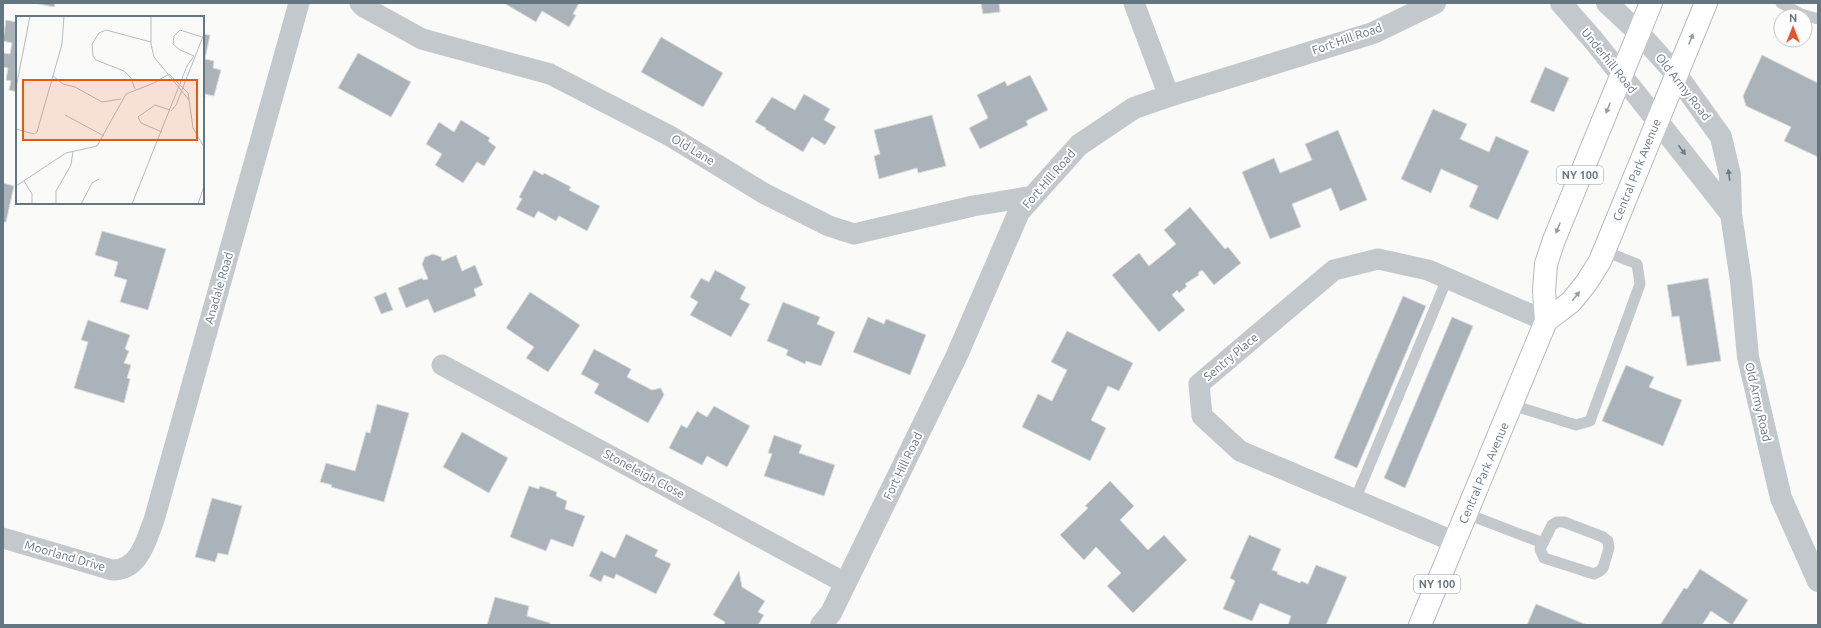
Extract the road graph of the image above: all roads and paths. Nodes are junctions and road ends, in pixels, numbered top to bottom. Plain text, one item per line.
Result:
1 (299, 3) edge
2 (360, 3) edge
3 (1134, 3) edge
4 (1435, 3) edge
5 (1560, 3) edge
6 (1607, 3) edge
7 (1651, 3) edge
8 (1706, 3) edge
9 (1781, 3) edge
10 (1818, 19) edge
11 (1638, 33) junction
12 (1676, 74) junction
13 (1621, 75) junction
14 (1169, 96) junction
15 (1657, 120) junction
16 (1034, 196) junction
17 (1732, 214) junction
18 (1604, 251) junction
19 (1447, 279) junction
20 (1546, 321) junction
21 (442, 365) dead end
22 (1512, 405) junction
23 (1355, 500) junction
24 (1467, 514) junction
25 (3, 538) edge
26 (1455, 542) junction
27 (1543, 543) junction
28 (127, 568) joint
29 (1818, 582) edge
30 (845, 583) junction
31 (821, 625) edge
32 (1420, 625) edge

1 - 28 street, Anadale Road
2 - 16 street, Old Lane
3 - 14 street
4 - 14 street, Fort Hill Road
5 - 13 street, Underhill Road
6 - 11 street
7 - 11 main road, Central Park Avenue / NY 100
12 -> 8 main road, Central Park Avenue
9 - 10 lane
11 - 12 street, Old Army Road
11 - 13 main road, Central Park Avenue / NY 100
12 - 15 main road, Central Park Avenue
17 -> 12 street, Old Army Road
13 - 15 street, Underhill Road
13 -> 20 main road, Central Park Avenue / NY 100
14 - 16 street, Fort Hill Road
15 -> 17 street
15 - 18 main road, Central Park Avenue
16 - 30 street, Fort Hill Road
17 - 29 street, Old Army Road
20 -> 18 main road, Central Park Avenue
18 - 22 lane
19 - 20 street, Sentry Place
19 - 23 lane
19 - 23 street, Sentry Place
20 - 22 main road, Central Park Avenue / NY 100
21 - 30 street, Stoneleigh Close
22 - 24 main road, Central Park Avenue / NY 100
23 - 26 street, Sentry Place
24 - 26 main road, Central Park Avenue / NY 100
24 - 27 lane
25 - 28 street, Moorland Drive
26 - 32 main road, Central Park Avenue / NY 100
27 - 27 lane
30 - 31 street, Fort Hill Road

